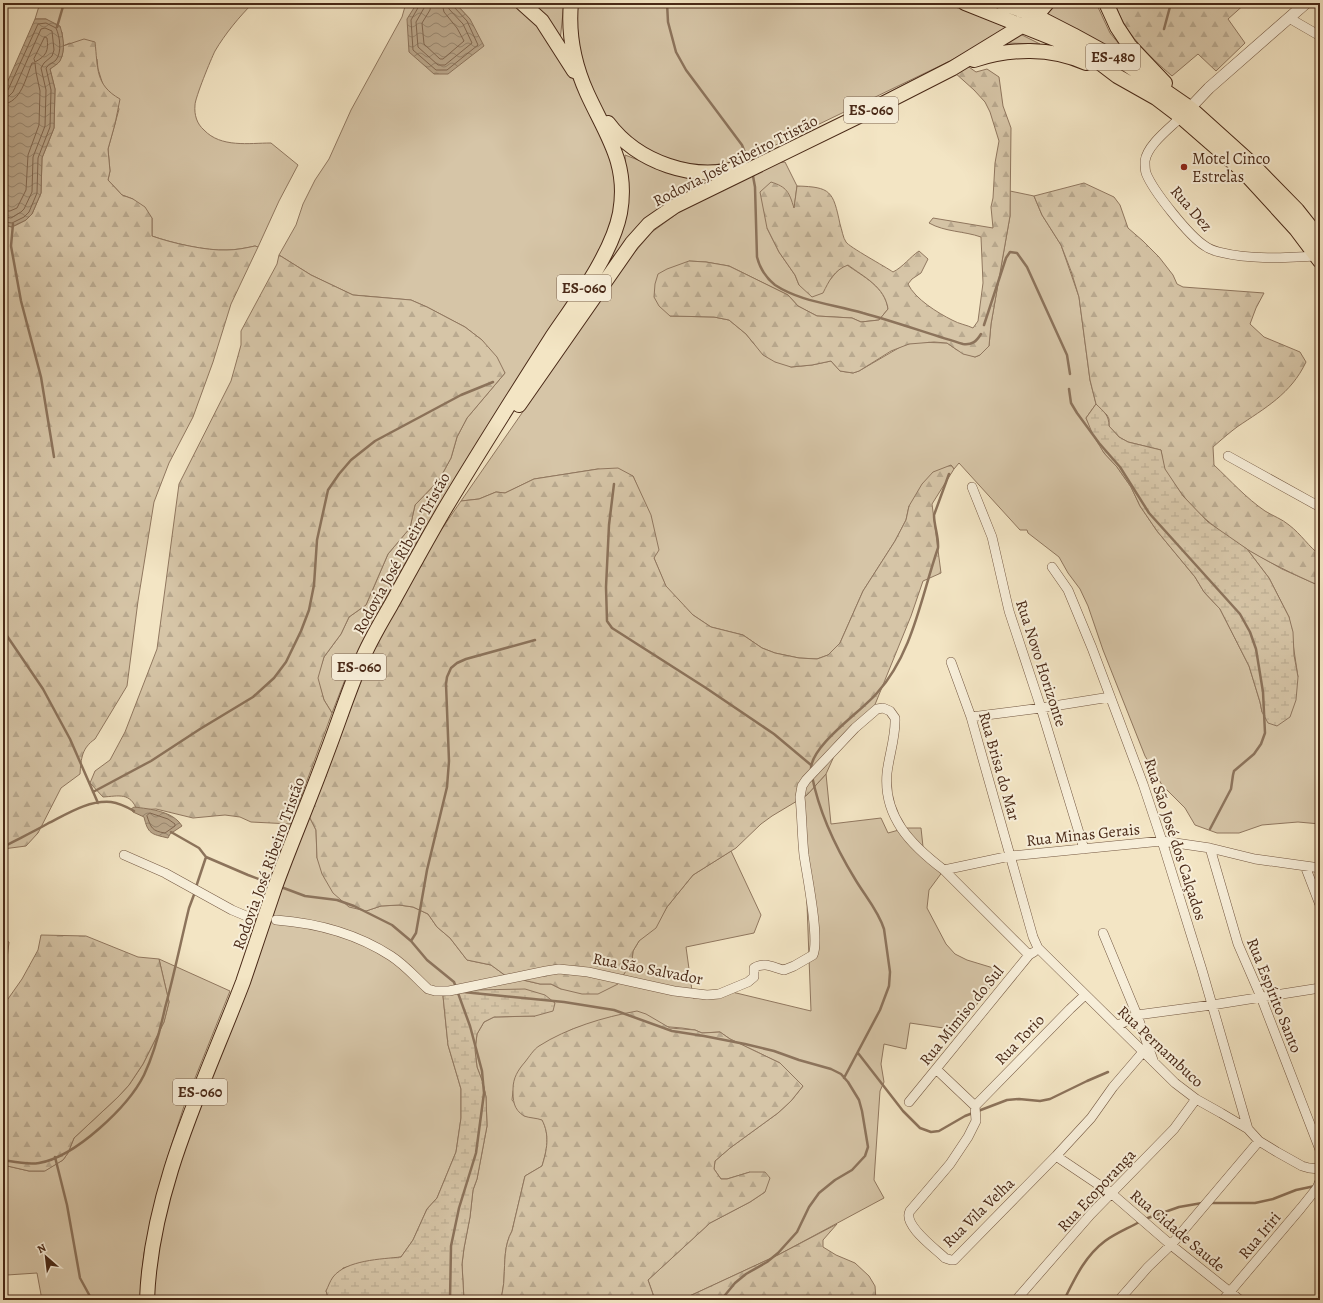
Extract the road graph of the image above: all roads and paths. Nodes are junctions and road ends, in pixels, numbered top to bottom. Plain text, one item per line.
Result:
1 (522, 3) edge
2 (571, 3) edge
3 (965, 3) edge
4 (1002, 3) edge
5 (1047, 3) edge
6 (1106, 3) edge
7 (1306, 3) edge
8 (1036, 16) junction
9 (1289, 18) junction
10 (1022, 26) junction
11 (1320, 36) edge
12 (953, 68) junction
13 (1117, 76) junction
14 (589, 96) junction
15 (1186, 110) junction
16 (787, 150) junction
17 (1320, 239) edge
18 (1318, 259) edge
19 (1228, 456) dead end
20 (475, 459) junction
21 (972, 487) dead end
22 (1320, 507) edge
23 (1052, 567) dead end
24 (951, 662) dead end
25 (1110, 697) junction
26 (1041, 708) junction
27 (971, 717) junction
28 (1162, 841) junction
29 (1210, 848) junction
30 (1084, 849) junction
31 (124, 855) dead end
32 (1010, 856) junction
33 (1305, 866) junction
34 (1320, 868) edge
35 (944, 870) junction
36 (1320, 905) edge
37 (251, 918) dead end
38 (276, 920) dead end
39 (1103, 933) dead end
40 (1038, 948) junction
41 (1030, 955) junction
42 (1320, 988) edge
43 (1085, 996) junction
44 (1261, 997) junction
45 (1212, 1005) junction
46 (1137, 1015) junction
47 (1117, 1026) junction
48 (1143, 1052) junction
49 (1155, 1063) junction
50 (936, 1069) junction
51 (1196, 1100) junction
52 (909, 1102) dead end
53 (975, 1106) junction
54 (1248, 1129) junction
55 (1259, 1141) junction
56 (1320, 1150) edge
57 (1056, 1156) junction
58 (1320, 1168) edge
59 (1319, 1186) edge
60 (1111, 1193) junction
61 (1171, 1245) junction
62 (1230, 1293) junction
63 (147, 1300) edge
64 (1016, 1300) edge
65 (1119, 1300) edge
66 (1223, 1300) edge
67 (1240, 1300) edge

1 - 14 main road
2 - 14 main road, Rodovia José Ribeiro Tristão / ES-060
3 - 10 main road, ES-480
4 - 8 main road, ES-480
5 - 8 main road, Rodovia José Ribeiro Tristão / ES-060
6 - 15 main road
7 - 9 street, Rua Dez
8 - 10 main road, Rodovia José Ribeiro Tristão / ES-060
8 - 15 main road, ES-480
9 - 11 street
9 - 15 street, Rua Dez
10 - 12 main road, Rodovia José Ribeiro Tristão / ES-060
10 - 13 main road, ES-480
12 - 13 main road
12 - 16 main road, Rodovia José Ribeiro Tristão / ES-060
13 - 15 main road, ES-480
14 - 16 main road
14 - 20 main road, Rodovia José Ribeiro Tristão / ES-060
15 - 17 main road, ES-480
15 - 18 main road, ES-480
15 - 18 street, Rua Dez
16 - 20 main road, Rodovia José Ribeiro Tristão / ES-060
19 - 22 street
20 - 63 main road, Rodovia José Ribeiro Tristão / ES-060
21 - 26 street, Rua Novo Horizonte
23 - 25 street, Rua São José dos Calçados
24 - 27 street, Rua Brisa do Mar
25 - 26 street
25 - 28 street, Rua São José dos Calçados
26 - 27 street
26 - 30 street, Rua Novo Horizonte
27 - 32 street, Rua Brisa do Mar
28 - 29 street, Rua Minas Gerais
28 - 30 street, Rua Minas Gerais
28 - 45 street, Rua São José dos Calçados
29 - 33 street, Rua Minas Gerais
29 - 44 street, Rua Espírito Santo
30 - 32 street, Rua Minas Gerais
31 - 37 street
32 - 35 street, Rua Minas Gerais
32 - 40 street, Rua Brisa do Mar
33 - 34 street, Rua Minas Gerais
33 - 36 street
35 - 38 street, Rua São Salvador
35 - 41 street
39 - 46 street
40 - 41 street, Rua Mimiso do Sul
40 - 43 street, Rua Pernambuco
41 - 50 street, Rua Mimiso do Sul
42 - 44 street
43 - 47 street, Rua Pernambuco
43 - 53 street, Rua Torio
44 - 45 street
44 - 56 street, Rua Espírito Santo
45 - 46 street
45 - 54 street, Rua São José dos Calçados
46 - 47 street
46 - 49 street
47 - 48 street, Rua Pernambuco
48 - 49 street, Rua Pernambuco
48 - 57 street, Rua Vila Velha
49 - 51 street, Rua Pernambuco
50 - 52 street, Rua Mimiso do Sul
50 - 53 street
51 - 54 street, Rua Pernambuco
51 - 60 street, Rua Ecoporanga
53 - 57 street, Rua Vila Velha
54 - 55 street, Rua Pernambuco
55 - 58 street, Rua Pernambuco
55 - 61 street
57 - 60 street, Rua Cidade Saude
59 - 62 street, Rua Iriri
60 - 61 street, Rua Cidade Saude
60 - 64 street, Rua Ecoporanga
61 - 62 street, Rua Cidade Saude
61 - 65 street
62 - 66 street, Rua Iriri
62 - 67 street, Rua Cidade Saude

